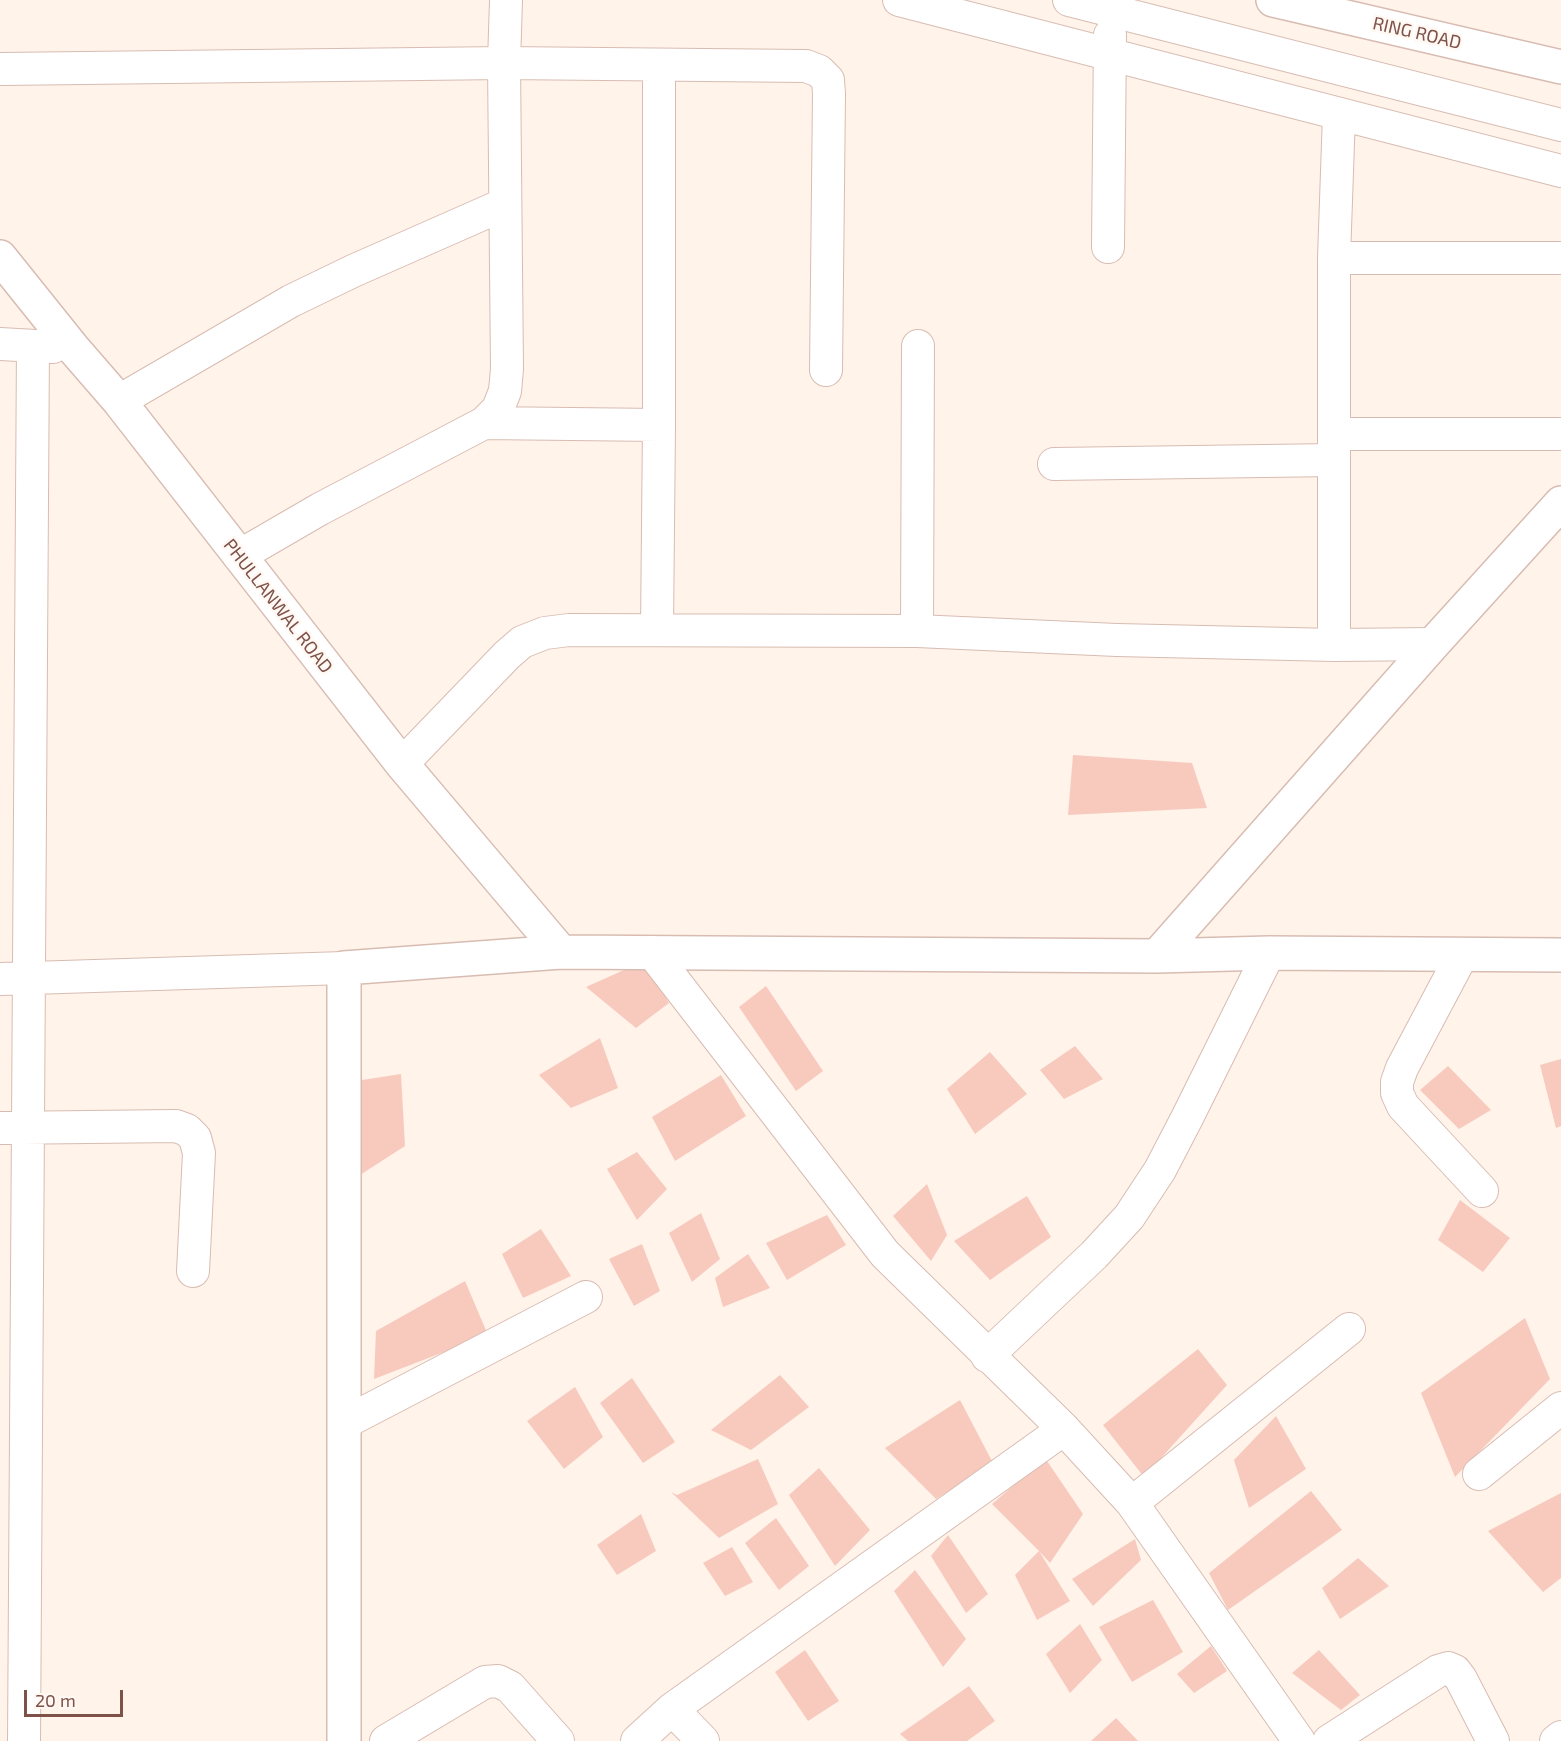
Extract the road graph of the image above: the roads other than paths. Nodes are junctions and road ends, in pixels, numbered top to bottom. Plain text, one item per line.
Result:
1 (506, 0) edge
2 (899, 0) edge
3 (1069, 0) edge
4 (1273, 0) edge
5 (1110, 10) junction
6 (1110, 56) junction
7 (504, 63) junction
8 (659, 64) junction
9 (1561, 67) edge
10 (0, 69) edge
11 (1339, 114) junction
12 (1561, 125) edge
13 (1561, 171) edge
14 (505, 204) junction
15 (1108, 247) dead end
16 (0, 257) edge
17 (1334, 258) junction
18 (1561, 258) edge
19 (0, 344) edge
20 (33, 346) junction
21 (918, 346) dead end
22 (74, 348) junction
23 (826, 370) dead end
24 (119, 401) junction
25 (484, 423) junction
26 (659, 425) junction
27 (1561, 434) edge
28 (1334, 447) junction
29 (1053, 464) dead end
30 (1561, 503) edge
31 (239, 556) junction
32 (657, 629) junction
33 (917, 631) junction
34 (1433, 644) junction
35 (1334, 645) junction
36 (402, 764) junction
37 (561, 952) junction
38 (652, 952) junction
39 (1269, 954) junction
40 (1462, 955) junction
41 (1561, 955) edge
42 (1157, 956) junction
43 (344, 968) junction
44 (15, 979) edge
45 (14, 1129) edge
46 (1482, 1191) dead end
47 (193, 1271) dead end
48 (586, 1297) dead end
49 (1349, 1329) dead end
50 (987, 1356) junction
51 (13, 1402) edge
52 (1561, 1408) edge
53 (344, 1422) junction
54 (1064, 1429) junction
55 (1479, 1474) dead end
56 (1132, 1503) junction
57 (12, 1573) edge
58 (672, 1709) junction
59 (16, 1725) edge
60 (1561, 1737) edge
61 (344, 1741) edge
62 (386, 1741) edge
63 (558, 1741) edge
64 (637, 1741) edge
65 (703, 1741) edge
66 (1299, 1741) edge
67 (1329, 1741) edge
68 (1493, 1741) edge
69 (1556, 1741) edge

1 - 7 street
2 - 6 street
3 - 5 street
4 - 9 street, RING ROAD
5 - 6 street
5 - 12 street
6 - 11 street
6 - 15 street
7 - 8 street
7 - 10 street
7 - 14 street
8 - 23 street
8 - 26 street
11 - 13 street
11 - 17 street
14 - 24 street
14 - 25 street
16 - 22 street, PHULLANWAL ROAD
17 - 18 street
17 - 28 street
19 - 20 street
20 - 22 street
20 - 44 street
21 - 33 street
22 - 24 street, PHULLANWAL ROAD
24 - 31 street, PHULLANWAL ROAD
25 - 26 street
25 - 31 street
26 - 32 street
27 - 28 street
28 - 29 street
28 - 35 street
30 - 34 street
31 - 36 street, PHULLANWAL ROAD
32 - 33 street
32 - 36 street
33 - 35 street
34 - 35 street
34 - 42 street
36 - 37 street, PHULLANWAL ROAD
37 - 38 street
37 - 43 street
38 - 42 street
38 - 50 street
39 - 40 street
39 - 42 street
39 - 50 street
40 - 41 street
40 - 46 street
43 - 44 street
43 - 53 street
44 - 45 street
45 - 47 street
45 - 51 street
48 - 53 street
49 - 56 street
50 - 54 street
51 - 57 street
52 - 55 street
53 - 61 street
54 - 56 street
54 - 58 street
56 - 66 street
57 - 59 street
58 - 64 street
58 - 65 street
60 - 69 street
62 - 63 street
67 - 68 street

